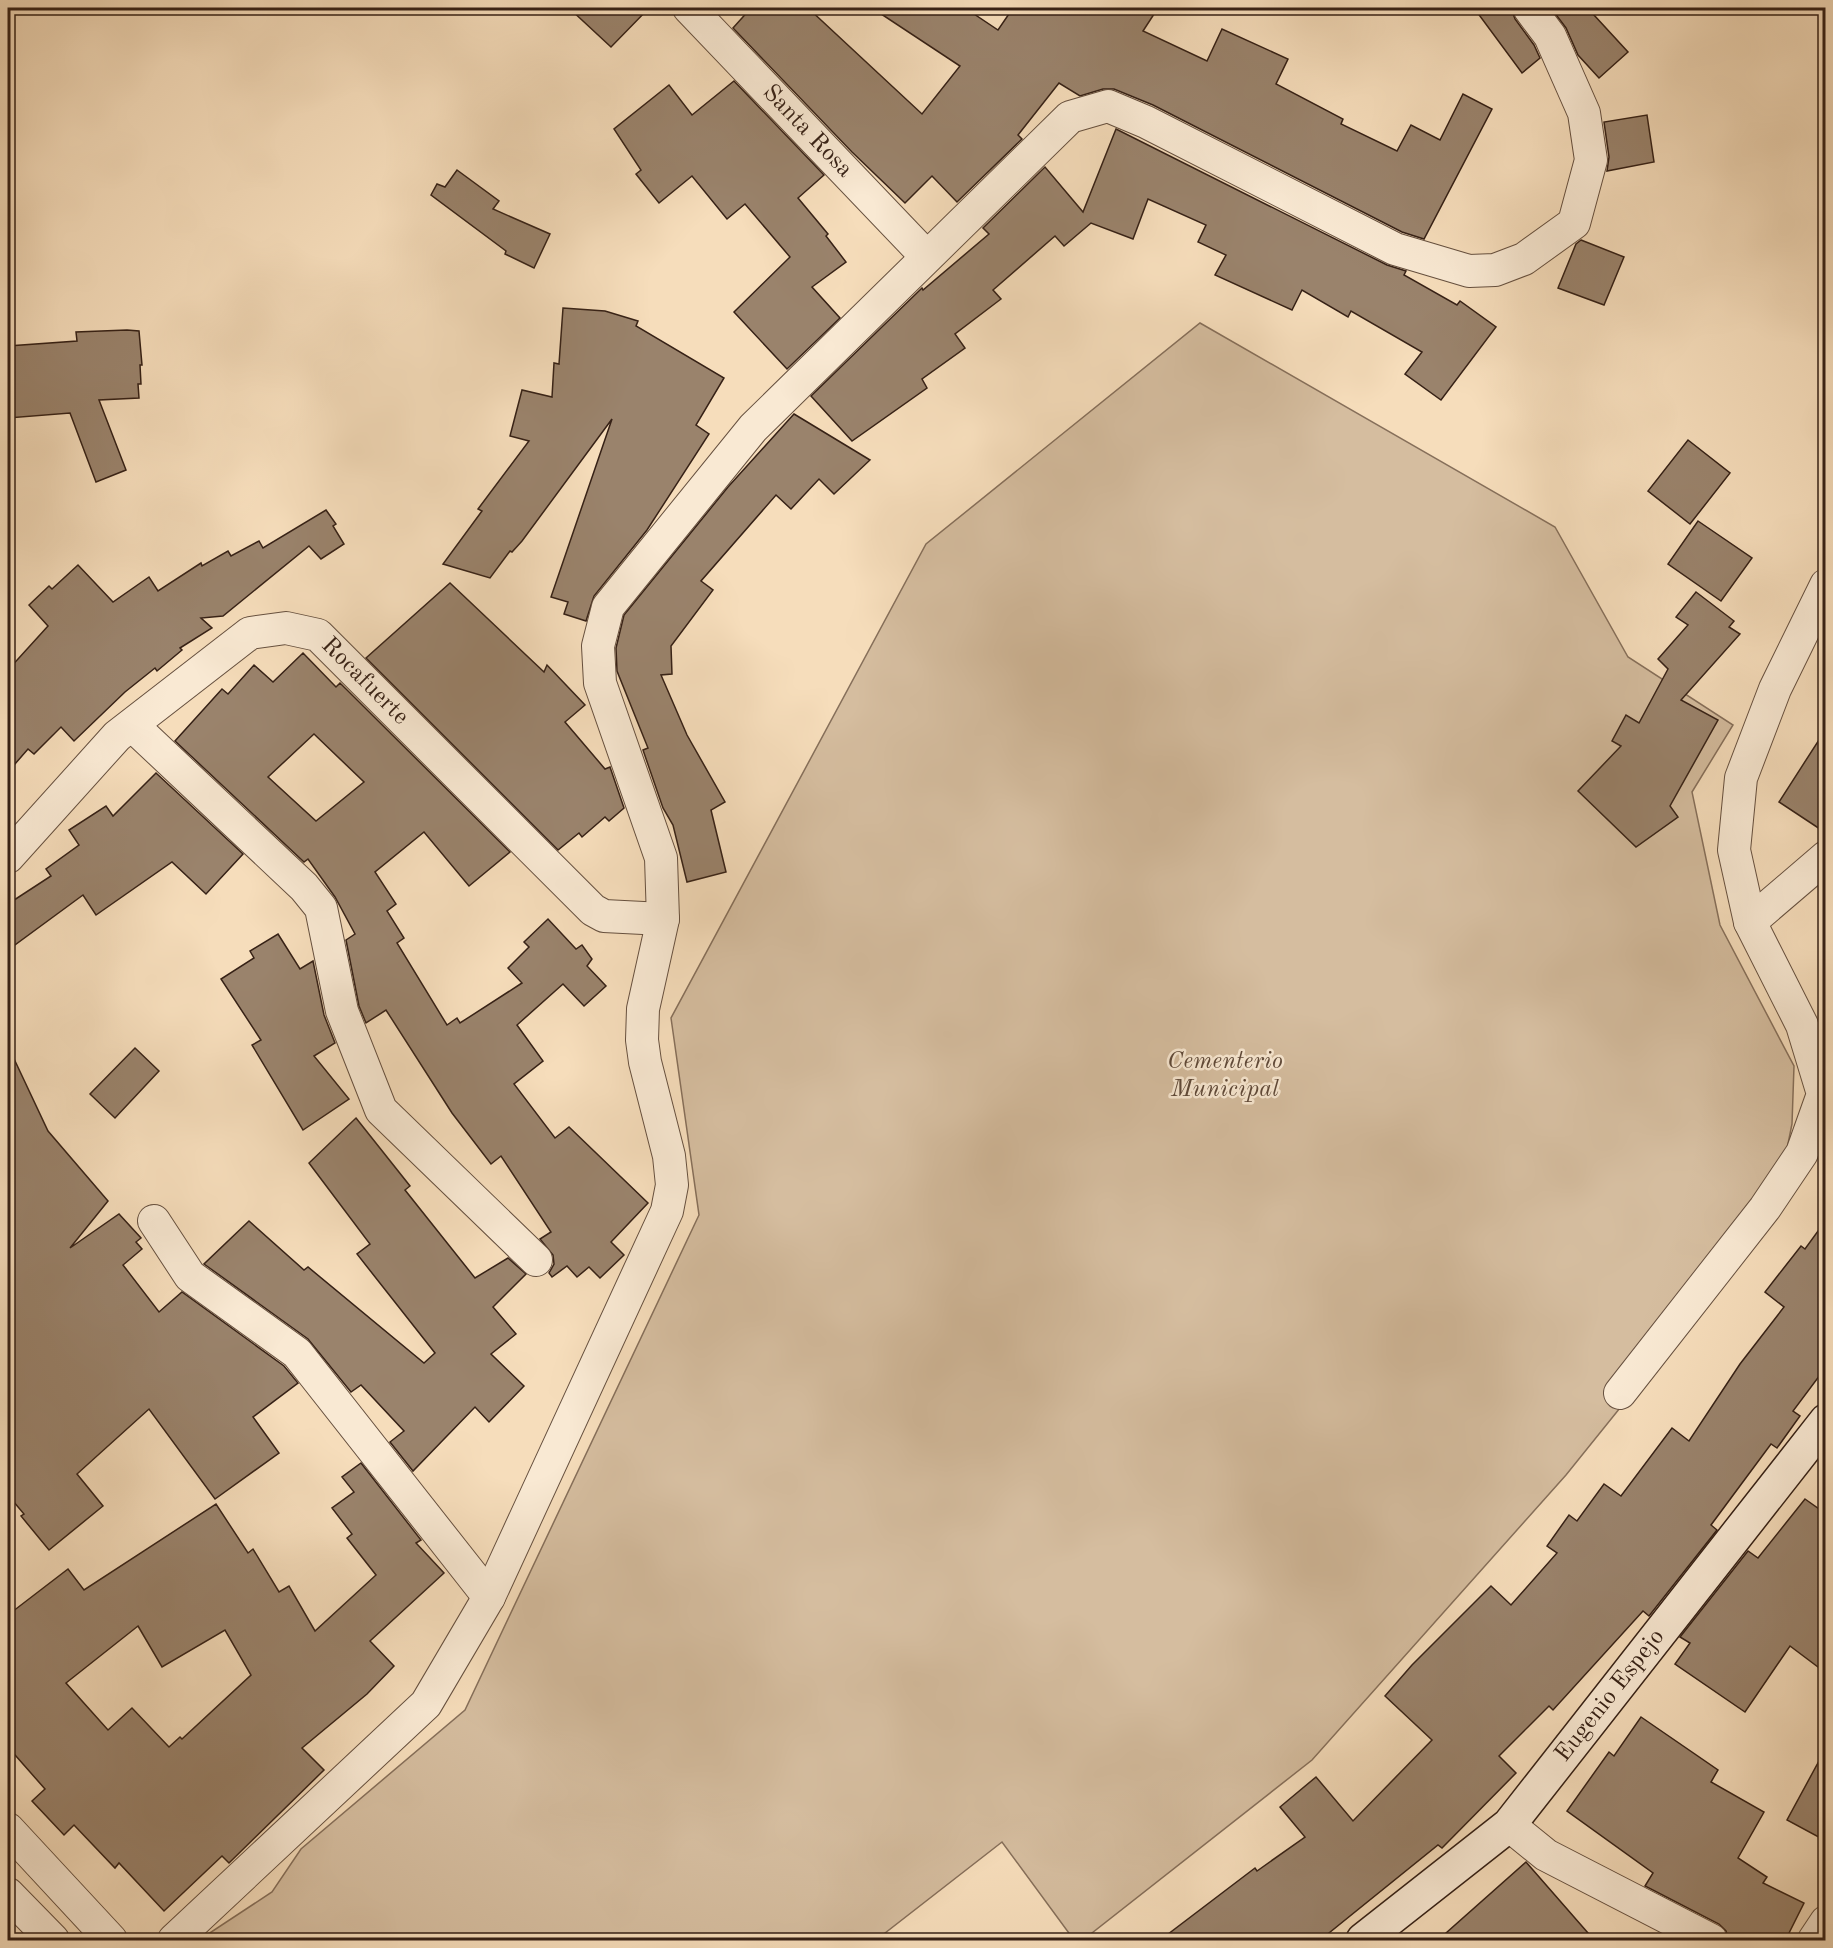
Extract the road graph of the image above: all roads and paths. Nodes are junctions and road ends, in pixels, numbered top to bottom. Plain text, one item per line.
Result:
1 (689, 8) edge
2 (1529, 8) edge
3 (926, 256) junction
4 (1826, 585) edge
5 (132, 725) junction
6 (8, 857) edge
7 (1826, 857) edge
8 (663, 919) junction
9 (1750, 922) junction
10 (154, 1221) dead end
11 (536, 1260) dead end
12 (1620, 1393) dead end
13 (1826, 1421) edge
14 (489, 1597) junction
15 (1509, 1825) junction
16 (8, 1829) edge
17 (8, 1894) edge
18 (1826, 1922) edge
19 (53, 1941) edge
20 (111, 1941) edge
21 (174, 1941) edge
22 (1364, 1941) edge
23 (1711, 1941) edge
24 (1814, 1941) edge

1 - 3 street, Santa Rosa
2 - 3 street
3 - 8 street
4 - 9 street
5 - 6 street, Rocafuerte
5 - 8 street, Rocafuerte
5 - 11 street
7 - 9 street
8 - 14 street
9 - 12 street
10 - 14 street
13 - 15 street, Eugenio Espejo
14 - 21 street
15 - 22 street, Eugenio Espejo
15 - 23 street
16 - 20 street
17 - 19 street
18 - 24 street

